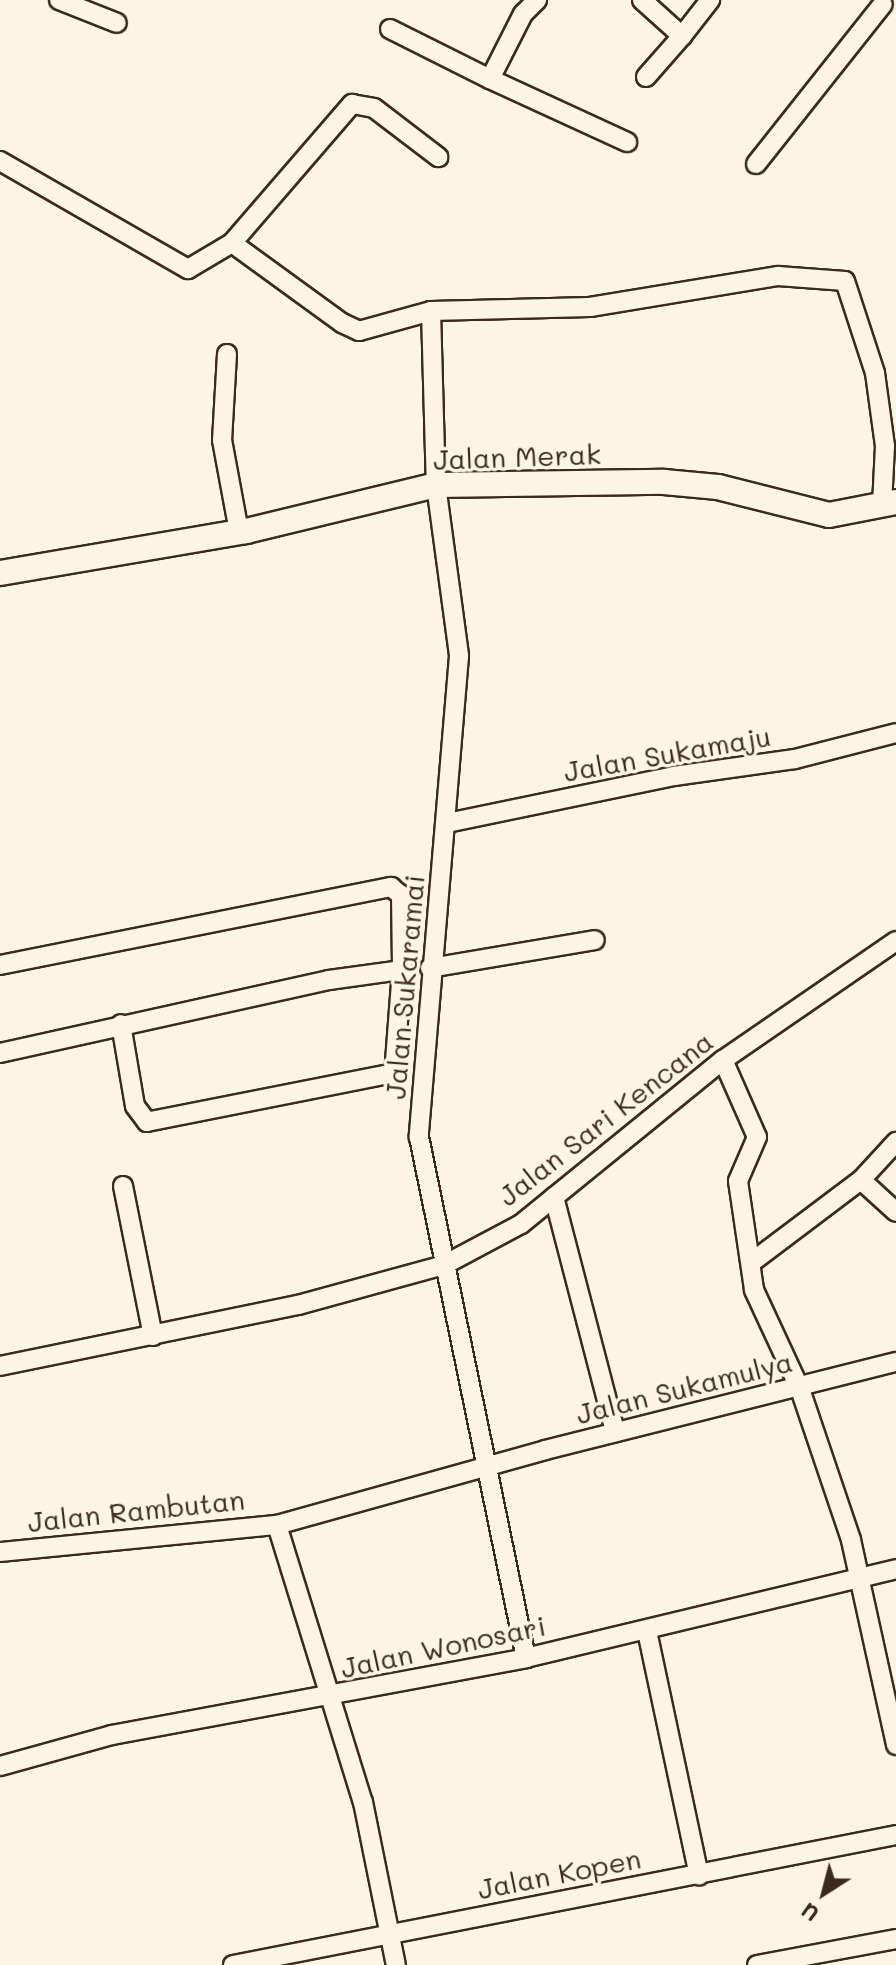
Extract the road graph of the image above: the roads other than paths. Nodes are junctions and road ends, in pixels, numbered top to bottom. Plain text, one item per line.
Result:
1 (59, 0) edge
2 (537, 0) edge
3 (642, 0) edge
4 (710, 0) edge
5 (886, 6) edge
6 (117, 23) dead end
7 (390, 29) dead end
8 (682, 36) junction
9 (646, 77) dead end
10 (490, 79) junction
11 (627, 142) dead end
12 (438, 157) dead end
13 (0, 161) edge
14 (756, 164) dead end
15 (232, 243) junction
16 (431, 311) junction
17 (227, 354) dead end
18 (436, 485) junction
19 (889, 503) edge
20 (239, 532) junction
21 (0, 573) edge
22 (896, 733) edge
23 (447, 823) junction
24 (595, 940) dead end
25 (896, 941) edge
26 (0, 965) edge
27 (430, 968) junction
28 (402, 970) junction
29 (121, 1024) junction
30 (0, 1053) edge
31 (723, 1060) junction
32 (896, 1142) edge
33 (861, 1180) junction
34 (123, 1186) dead end
35 (554, 1197) junction
36 (896, 1212) edge
37 (752, 1262) junction
38 (444, 1265) junction
39 (153, 1336) junction
40 (896, 1362) edge
41 (0, 1366) edge
42 (800, 1389) junction
43 (615, 1432) junction
44 (486, 1470) junction
45 (277, 1525) junction
46 (0, 1552) edge
47 (896, 1569) edge
48 (857, 1579) junction
49 (647, 1631) junction
50 (526, 1658) junction
51 (331, 1698) junction
52 (896, 1745) edge
53 (0, 1766) edge
54 (896, 1835) edge
55 (699, 1876) junction
56 (391, 1934) junction
57 (896, 1939) edge
58 (233, 1965) edge
59 (396, 1965) edge
60 (757, 1965) edge

1 - 6 street
2 - 10 street
3 - 8 street
4 - 8 street
5 - 14 street
7 - 10 street
8 - 9 street
10 - 11 street
12 - 15 street
13 - 15 street
15 - 16 street
16 - 18 street, Jalan Sukaramai
16 - 19 street
17 - 20 street
18 - 19 street, Jalan Merak
18 - 20 street, Jalan Merak
18 - 23 street, Jalan Sukaramai
20 - 21 street, Jalan Merak
22 - 23 street, Jalan Sukamaju
23 - 27 street, Jalan Sukaramai
24 - 27 street
25 - 31 street, Jalan Sari Kencana
26 - 28 street
27 - 38 street, Jalan Sukaramai
28 - 29 street
28 - 29 street
29 - 30 street
31 - 35 street, Jalan Sari Kencana
31 - 37 street
32 - 33 street
33 - 36 street
33 - 37 street
34 - 39 street
35 - 38 street, Jalan Sari Kencana
35 - 43 street
37 - 42 street
38 - 39 street, Jalan Sari Kencana
38 - 44 street, Jalan Sukaramai
39 - 41 street, Jalan Sari Kencana
40 - 42 street, Jalan Sukamulya
42 - 43 street, Jalan Sukamulya
42 - 48 street
43 - 44 street, Jalan Sukamulya
44 - 45 street, Jalan Sukamulya
44 - 50 street, Jalan Sukaramai
45 - 46 street, Jalan Rambutan
45 - 51 street
47 - 48 street, Jalan Wonosari
48 - 49 street, Jalan Wonosari
48 - 52 street
49 - 50 street, Jalan Wonosari
49 - 55 street
50 - 51 street, Jalan Wonosari
51 - 53 street, Jalan Wonosari
51 - 56 street
54 - 55 street, Jalan Kopen
55 - 56 street, Jalan Kopen
56 - 58 street, Jalan Kopen
56 - 59 street
57 - 60 street

